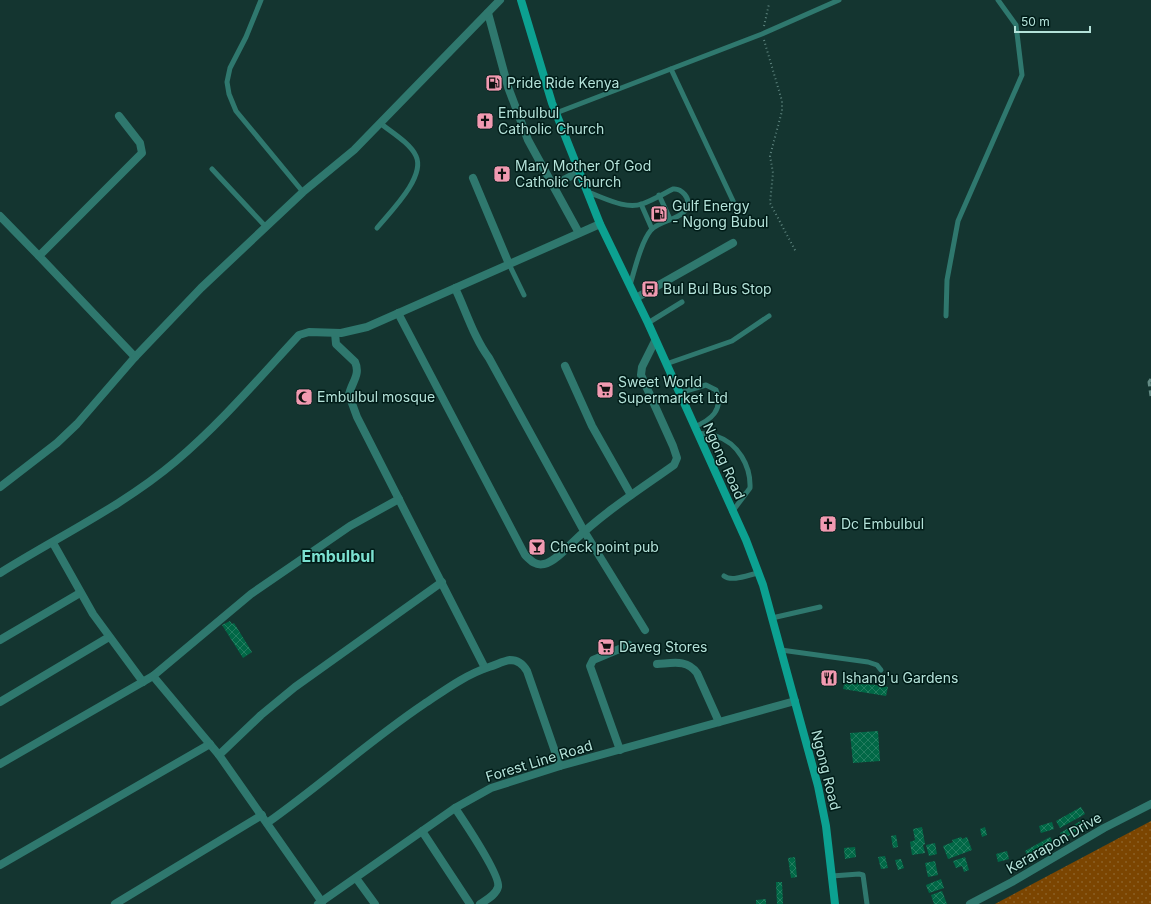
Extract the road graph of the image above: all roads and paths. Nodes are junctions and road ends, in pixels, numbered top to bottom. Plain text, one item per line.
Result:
1 (261, 0) edge
2 (500, 0) edge
3 (521, 0) edge
4 (838, 0) edge
5 (998, 0) edge
6 (769, 4) dead end
7 (488, 13) junction
8 (762, 34) junction
9 (671, 69) junction
10 (556, 113) junction
11 (119, 116) dead end
12 (380, 122) junction
13 (212, 169) dead end
14 (580, 172) junction
15 (473, 178) dead end
16 (554, 185) junction
17 (303, 192) junction
18 (587, 192) junction
19 (659, 195) junction
20 (734, 203) dead end
21 (641, 204) junction
22 (0, 216) edge
23 (670, 219) junction
24 (600, 224) junction
25 (266, 227) junction
26 (378, 228) dead end
27 (652, 229) junction
28 (579, 233) junction
29 (733, 243) dead end
30 (796, 252) dead end
31 (39, 256) junction
32 (509, 264) junction
33 (630, 284) junction
34 (455, 288) junction
35 (524, 295) dead end
36 (636, 298) junction
37 (682, 302) dead end
38 (398, 313) junction
39 (769, 316) dead end
40 (946, 316) dead end
41 (648, 323) junction
42 (335, 334) junction
43 (655, 341) junction
44 (135, 357) junction
45 (666, 364) junction
46 (565, 366) dead end
47 (679, 393) junction
48 (695, 430) junction
49 (0, 487) edge
50 (631, 495) junction
51 (399, 499) junction
52 (732, 512) junction
53 (584, 531) junction
54 (53, 543) junction
55 (0, 573) edge
56 (758, 573) junction
57 (724, 576) dead end
58 (442, 582) junction
59 (80, 593) junction
60 (820, 607) dead end
61 (772, 618) junction
62 (645, 630) dead end
63 (108, 637) junction
64 (0, 640) edge
65 (629, 645) dead end
66 (781, 650) junction
67 (657, 664) dead end
68 (485, 668) junction
69 (881, 670) dead end
70 (153, 676) junction
71 (143, 682) junction
72 (795, 701) junction
73 (0, 702) edge
74 (719, 722) junction
75 (210, 744) junction
76 (620, 750) junction
77 (219, 755) junction
78 (0, 764) edge
79 (560, 766) junction
80 (1151, 804) edge
81 (455, 808) junction
82 (262, 815) junction
83 (267, 823) junction
84 (422, 831) junction
85 (0, 865) edge
86 (832, 876) junction
87 (356, 878) junction
88 (320, 903) edge
89 (115, 904) edge
90 (375, 904) edge
91 (470, 904) edge
92 (480, 904) edge
93 (835, 904) edge
94 (867, 904) edge
95 (970, 904) edge

1 - 17 lane
2 - 7 street
3 - 10 main road, Ngong Road
4 - 8 lane
5 - 40 lane
6 - 8 path
7 - 12 street
7 - 16 street
8 - 9 lane
8 - 30 path
9 - 10 lane
9 - 20 lane
10 - 14 main road, Ngong Road
11 - 31 street
12 - 17 street
12 - 26 lane
13 - 25 lane
14 - 16 street
14 - 18 main road, Ngong Road
15 - 32 street
16 - 28 street
17 - 25 street
18 - 21 lane
18 - 24 main road, Ngong Road
19 - 21 lane
19 - 23 lane
19 - 23 lane
21 - 27 lane
22 - 31 street
23 - 27 lane
24 - 28 street
24 - 33 main road, Ngong Road
25 - 44 street
27 - 33 lane
28 - 32 street
29 - 36 street
31 - 44 street
32 - 34 street
32 - 35 lane
33 - 36 main road, Ngong Road
34 - 38 street
34 - 53 street
36 - 41 main road, Ngong Road
37 - 41 lane
38 - 42 street
38 - 53 street
39 - 45 lane
41 - 43 main road, Ngong Road
42 - 51 street
42 - 54 street
43 - 45 main road, Ngong Road
43 - 50 street
44 - 49 street
45 - 47 main road, Ngong Road
46 - 50 street
47 - 48 main road, Ngong Road
47 - 48 lane
48 - 52 main road, Ngong Road
48 - 52 lane
50 - 53 street
51 - 58 street
51 - 70 street
52 - 56 main road, Ngong Road
53 - 62 street
54 - 55 street
54 - 59 street
56 - 57 lane
56 - 61 main road, Ngong Road
58 - 68 street
58 - 77 street
59 - 63 street
59 - 64 street
60 - 61 lane
61 - 66 main road, Ngong Road
63 - 71 street
63 - 73 street
65 - 76 street
66 - 69 lane
66 - 72 main road, Ngong Road
67 - 74 street
68 - 79 street
68 - 83 street
70 - 71 street
70 - 75 street
71 - 78 street
72 - 74 street, Forest Line Road
72 - 86 main road, Ngong Road
74 - 76 street, Forest Line Road
75 - 77 street
75 - 85 street
76 - 79 street, Forest Line Road
77 - 82 street
79 - 81 street, Forest Line Road
80 - 95 street, Kerarapon Drive
81 - 84 street, Forest Line Road
81 - 92 street
82 - 83 street
82 - 89 street
83 - 88 street
84 - 87 street, Forest Line Road
84 - 91 street
86 - 93 main road, Ngong Road
86 - 94 lane
87 - 88 street, Forest Line Road
87 - 90 street

